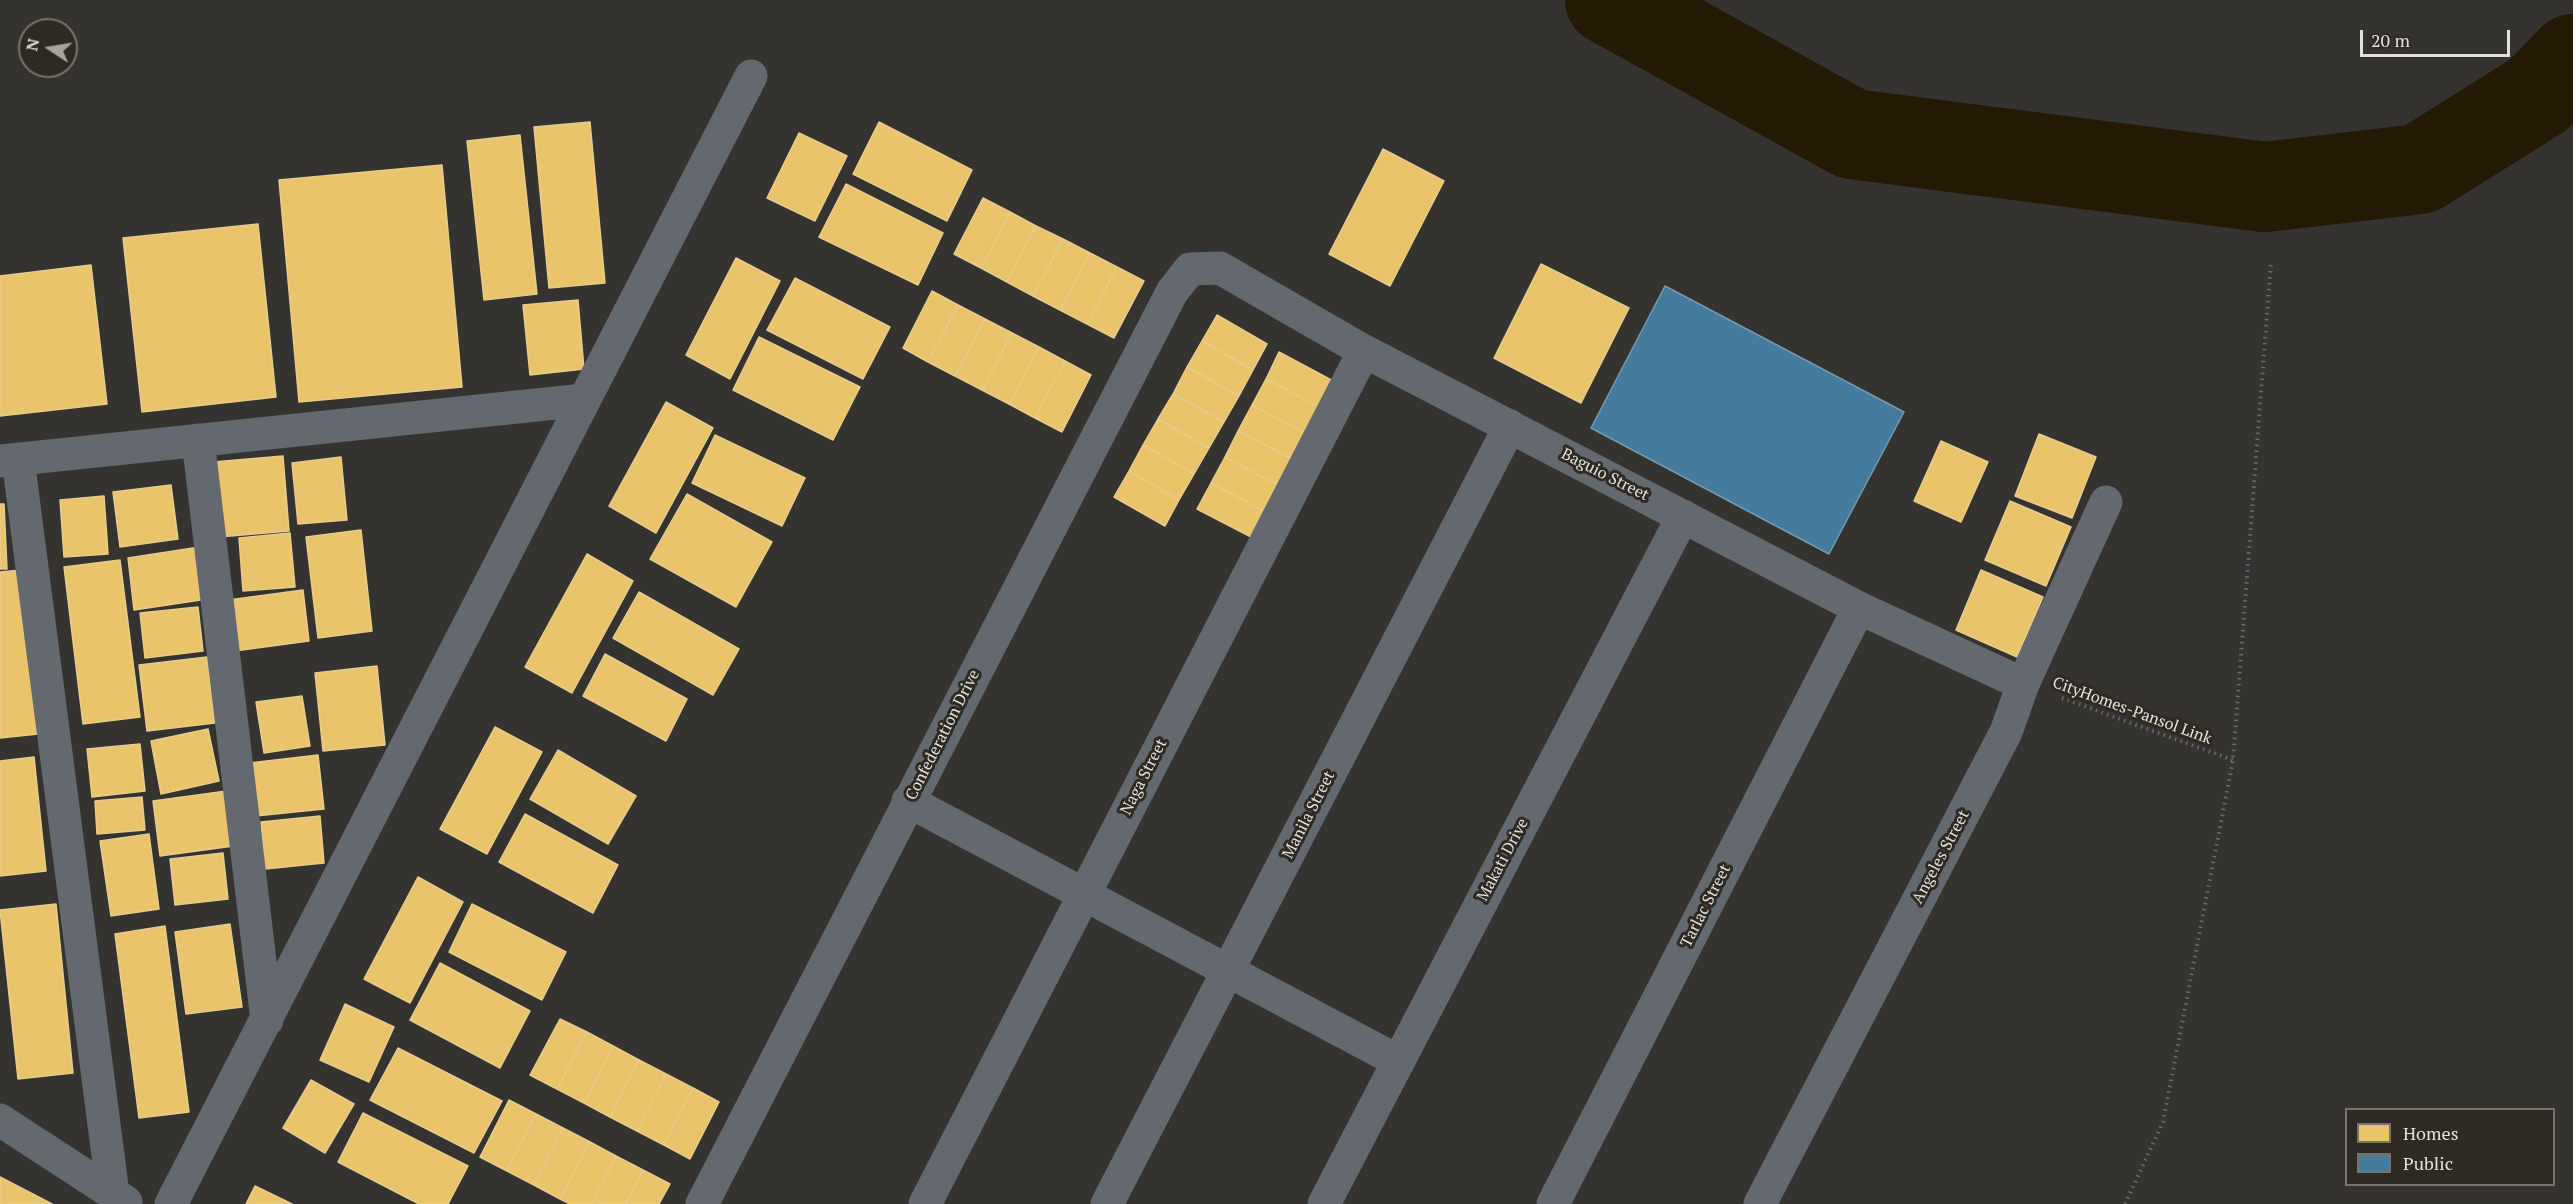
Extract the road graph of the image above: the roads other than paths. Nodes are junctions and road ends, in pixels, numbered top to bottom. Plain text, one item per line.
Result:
1 (751, 76) dead end
2 (1190, 269) joint
3 (1364, 351) junction
4 (584, 400) junction
5 (1510, 426) junction
6 (198, 440) junction
7 (9, 460) edge
8 (2106, 502) dead end
9 (1683, 516) junction
10 (1860, 608) junction
11 (2023, 684) junction
12 (908, 801) junction
13 (1083, 895) junction
14 (1228, 971) junction
15 (267, 1020) junction
16 (1398, 1061) junction
17 (0, 1120) edge
18 (122, 1199) edge
19 (171, 1204) edge
20 (702, 1204) edge
21 (925, 1204) edge
22 (1107, 1204) edge
23 (1324, 1204) edge
24 (1553, 1204) edge
25 (1760, 1204) edge

1 - 4 street
2 - 3 street, Baguio Street
2 - 12 street, Confederation Drive
3 - 5 street, Baguio Street
3 - 13 street, Naga Street
4 - 6 street
4 - 15 street
5 - 9 street, Baguio Street
5 - 14 street, Manila Street
6 - 7 street
6 - 15 street
7 - 18 street
8 - 11 street, Angeles Street
9 - 10 street, Baguio Street
9 - 16 street, Makati Drive
10 - 11 street, Baguio Street
10 - 24 street, Tarlac Street
11 - 25 street, Angeles Street
12 - 13 street
12 - 20 street, Confederation Drive
13 - 14 street
13 - 21 street, Naga Street
14 - 16 street
14 - 22 street, Manila Street
15 - 19 street
16 - 23 street, Makati Drive
17 - 18 street

